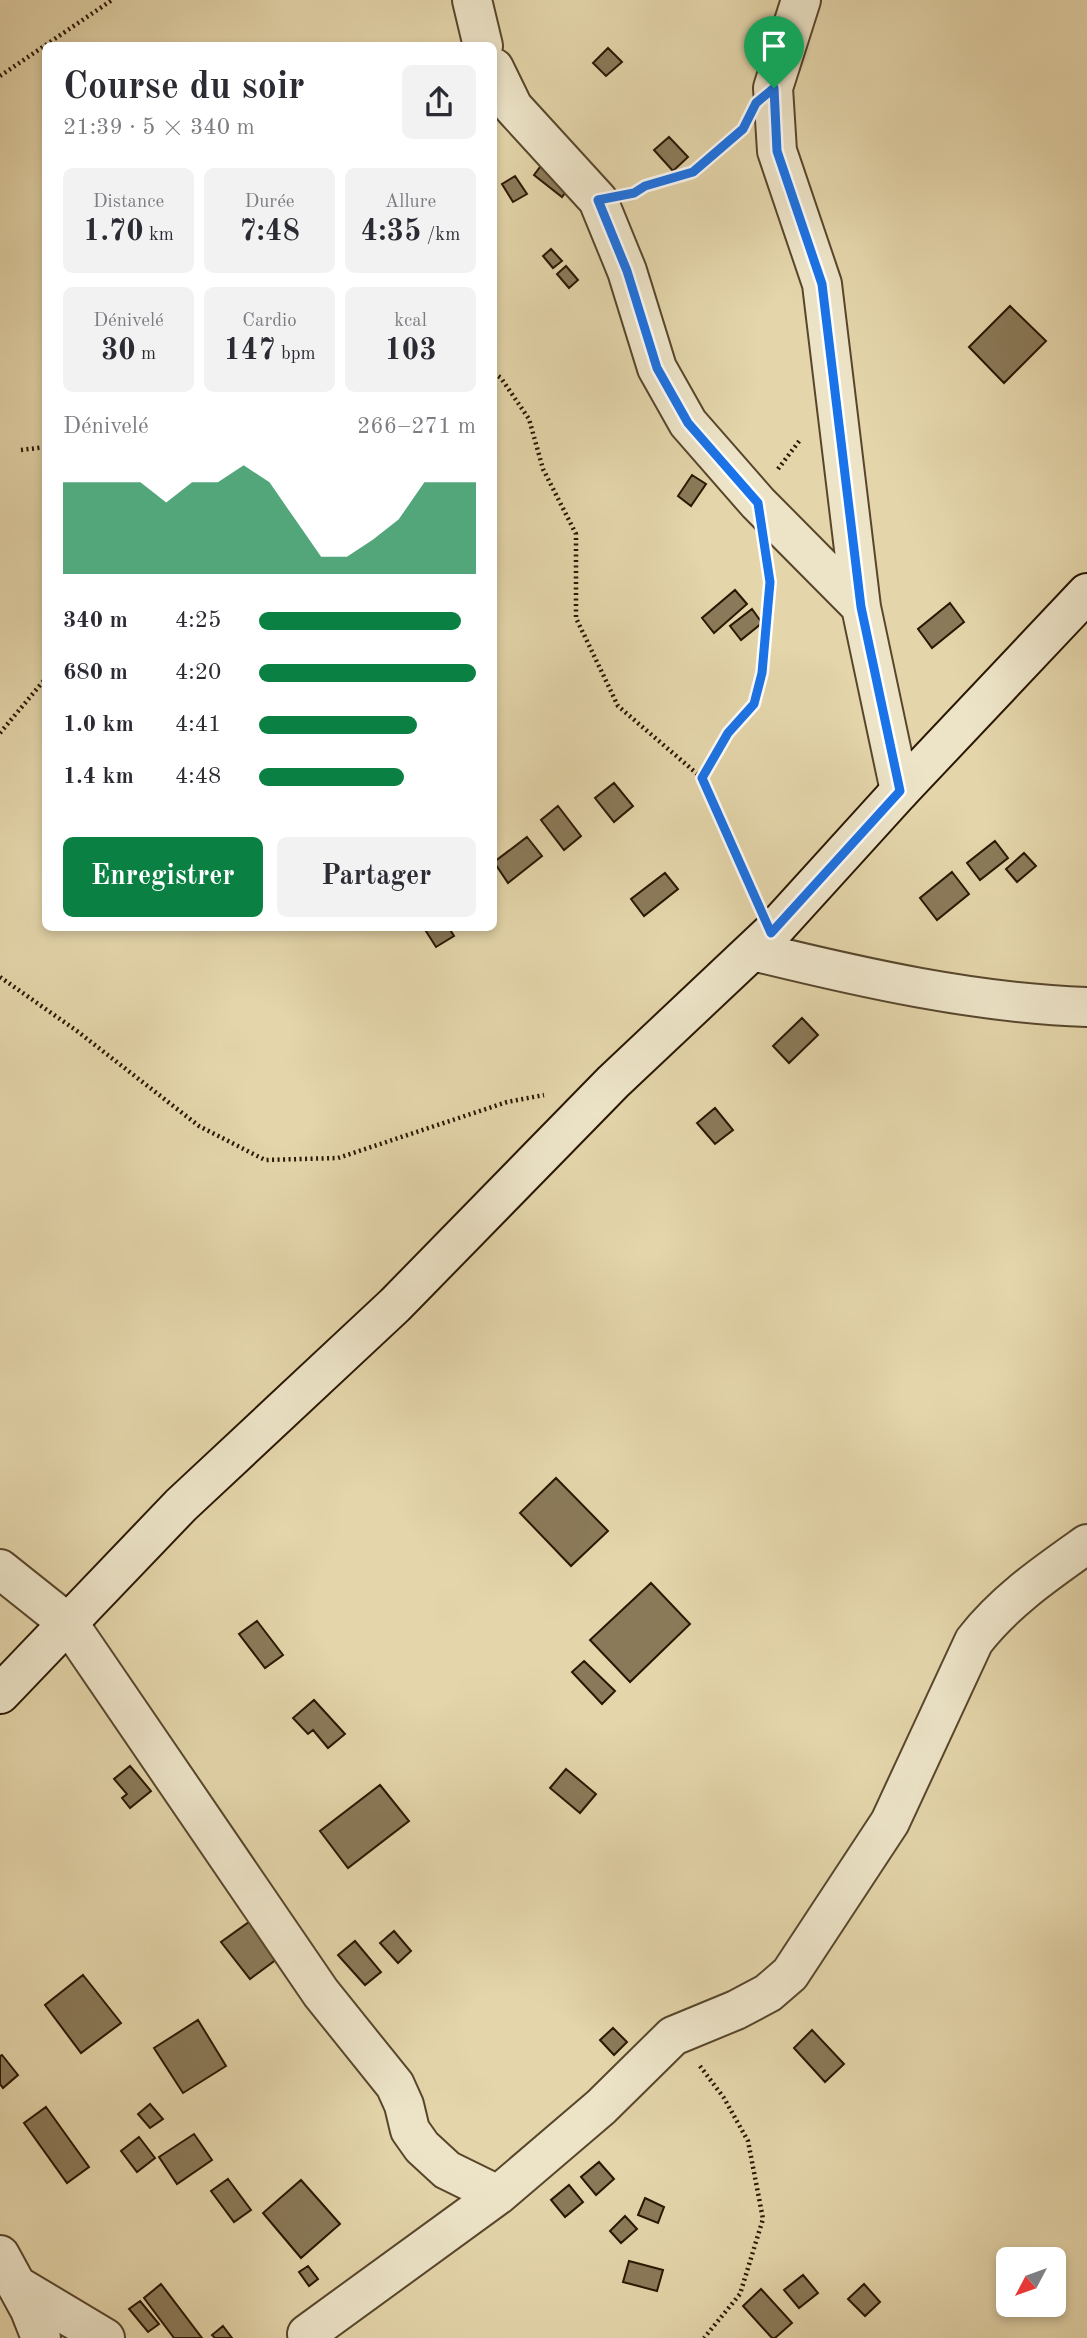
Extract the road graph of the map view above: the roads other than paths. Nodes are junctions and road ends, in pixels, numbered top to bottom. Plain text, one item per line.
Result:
1 (472, 0) edge
2 (801, 0) edge
3 (482, 42) edge
4 (497, 74) edge
5 (1087, 593) edge
6 (861, 607) junction
7 (900, 791) junction
8 (762, 942) junction
9 (1087, 1007) edge
10 (1087, 1544) edge
11 (0, 1569) edge
12 (69, 1624) junction
13 (0, 1694) edge
14 (498, 2195) junction
15 (9, 2270) edge
16 (309, 2337) edge
17 (41, 2338) edge
18 (106, 2338) edge

1 - 3 street
2 - 6 street
4 - 6 street
5 - 7 street
6 - 7 street
7 - 8 street
8 - 9 street
8 - 12 street
10 - 14 street
11 - 12 street
12 - 13 street
12 - 14 street
14 - 16 street
15 - 17 street
15 - 18 street

